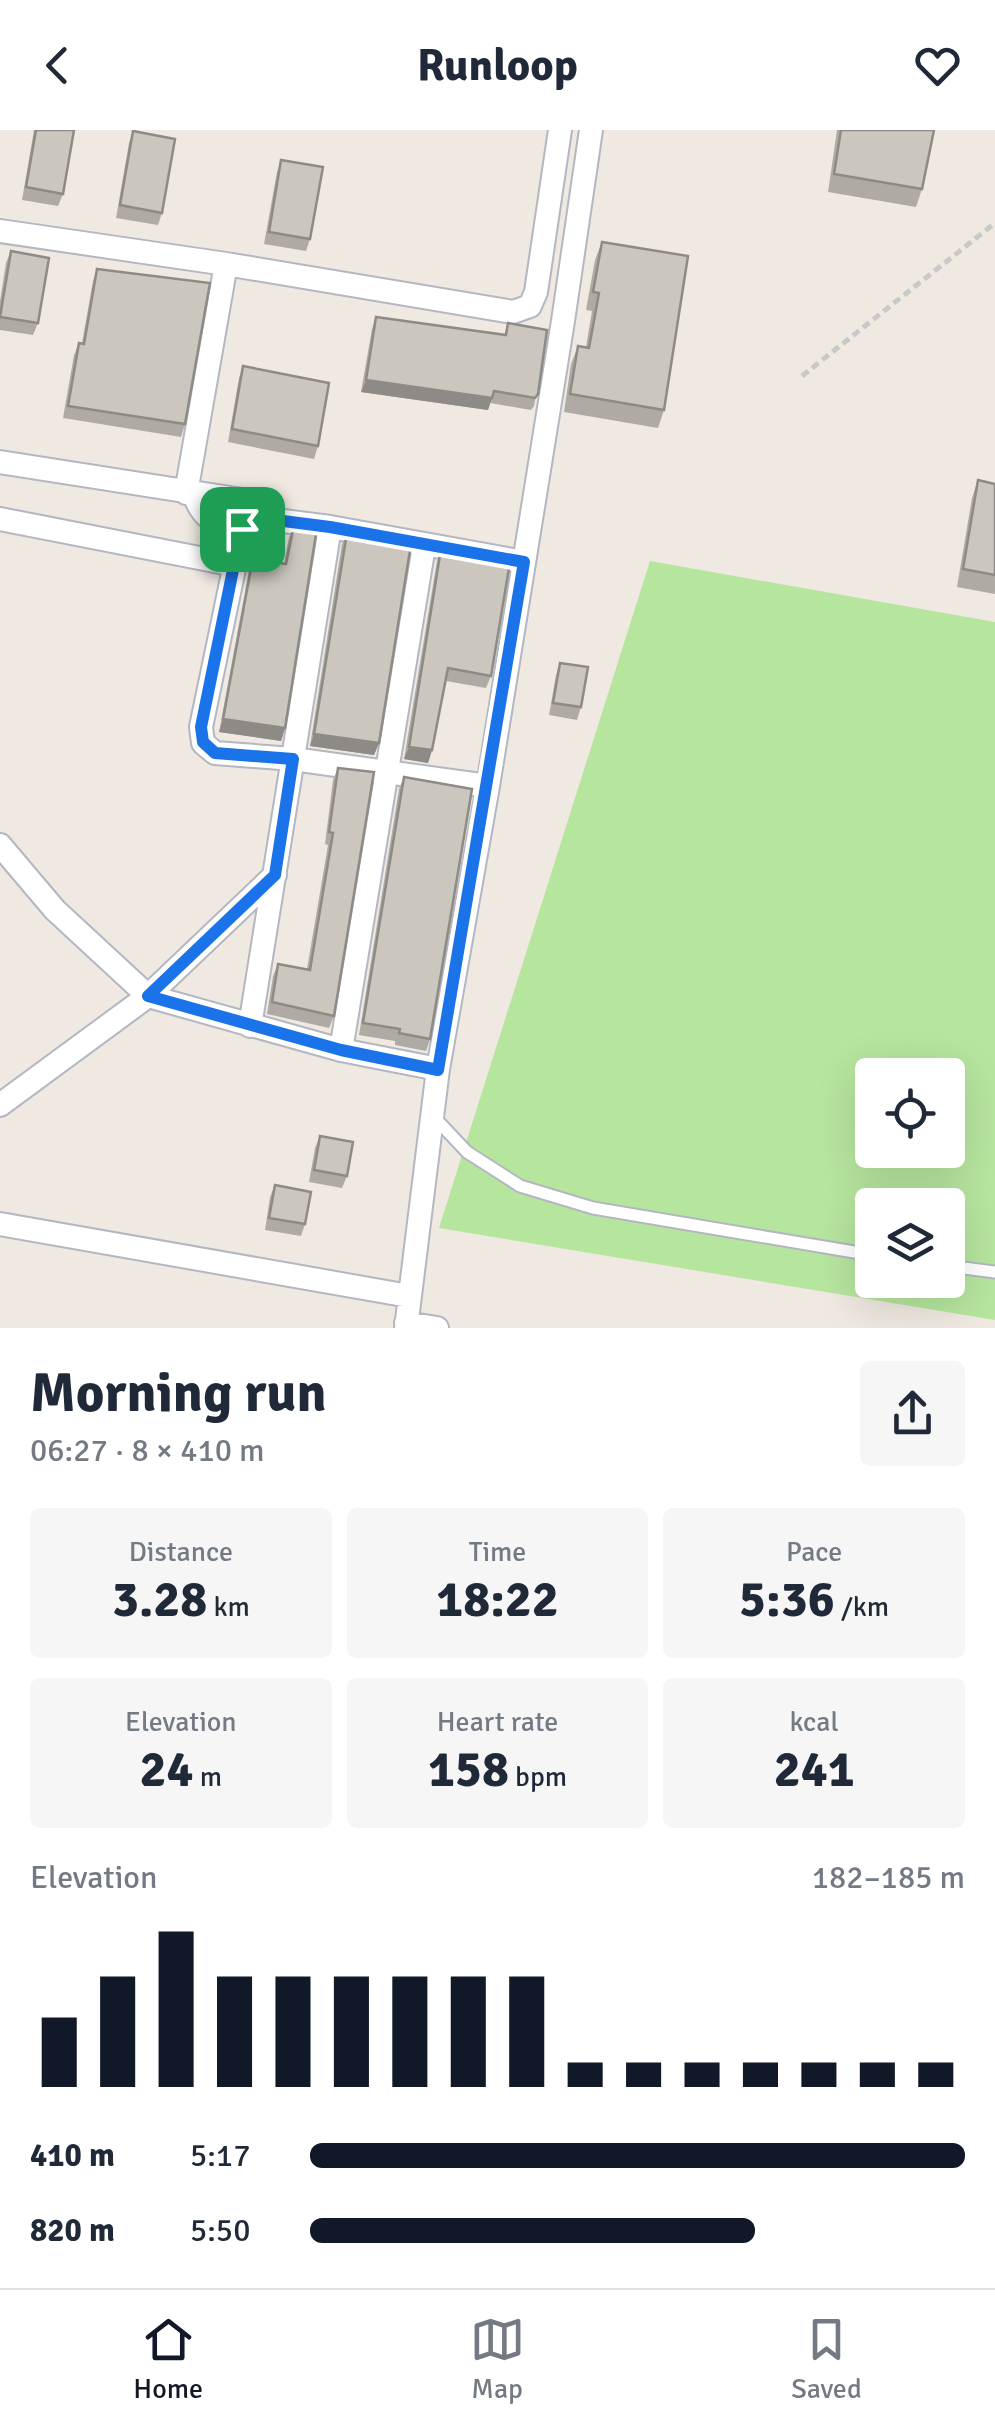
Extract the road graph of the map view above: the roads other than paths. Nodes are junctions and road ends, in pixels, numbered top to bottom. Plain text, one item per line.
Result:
1 (560, 130) edge
2 (591, 130) edge
3 (0, 231) edge
4 (226, 264) junction
5 (0, 462) edge
6 (190, 494) junction
7 (292, 507) dead end
8 (0, 518) edge
9 (330, 527) junction
10 (242, 529) junction
11 (424, 546) junction
12 (524, 562) junction
13 (235, 565) junction
14 (293, 759) junction
15 (385, 771) junction
16 (488, 786) junction
17 (0, 845) edge
18 (275, 875) junction
19 (148, 996) junction
20 (250, 1026) junction
21 (341, 1050) junction
22 (438, 1070) junction
23 (0, 1105) edge
24 (431, 1114) junction
25 (0, 1224) edge
26 (855, 1252) edge
27 (965, 1268) edge
28 (995, 1272) edge
29 (410, 1296) junction
30 (406, 1326) edge
31 (437, 1328) edge

1 - 4 street
2 - 12 street
3 - 4 street
4 - 6 street
5 - 6 street
6 - 7 street
6 - 10 street
8 - 13 street
9 - 10 street
9 - 11 street
9 - 14 street
10 - 13 street
11 - 12 street
11 - 15 street
12 - 16 street
13 - 14 street
14 - 15 street
14 - 18 street
15 - 16 street
15 - 21 street
16 - 22 street
17 - 19 street
18 - 19 street
18 - 20 street
19 - 20 street
19 - 23 street
20 - 21 street
21 - 22 street
22 - 24 street
24 - 26 lane
24 - 29 street
25 - 29 street
27 - 28 lane
29 - 30 street
30 - 31 street

